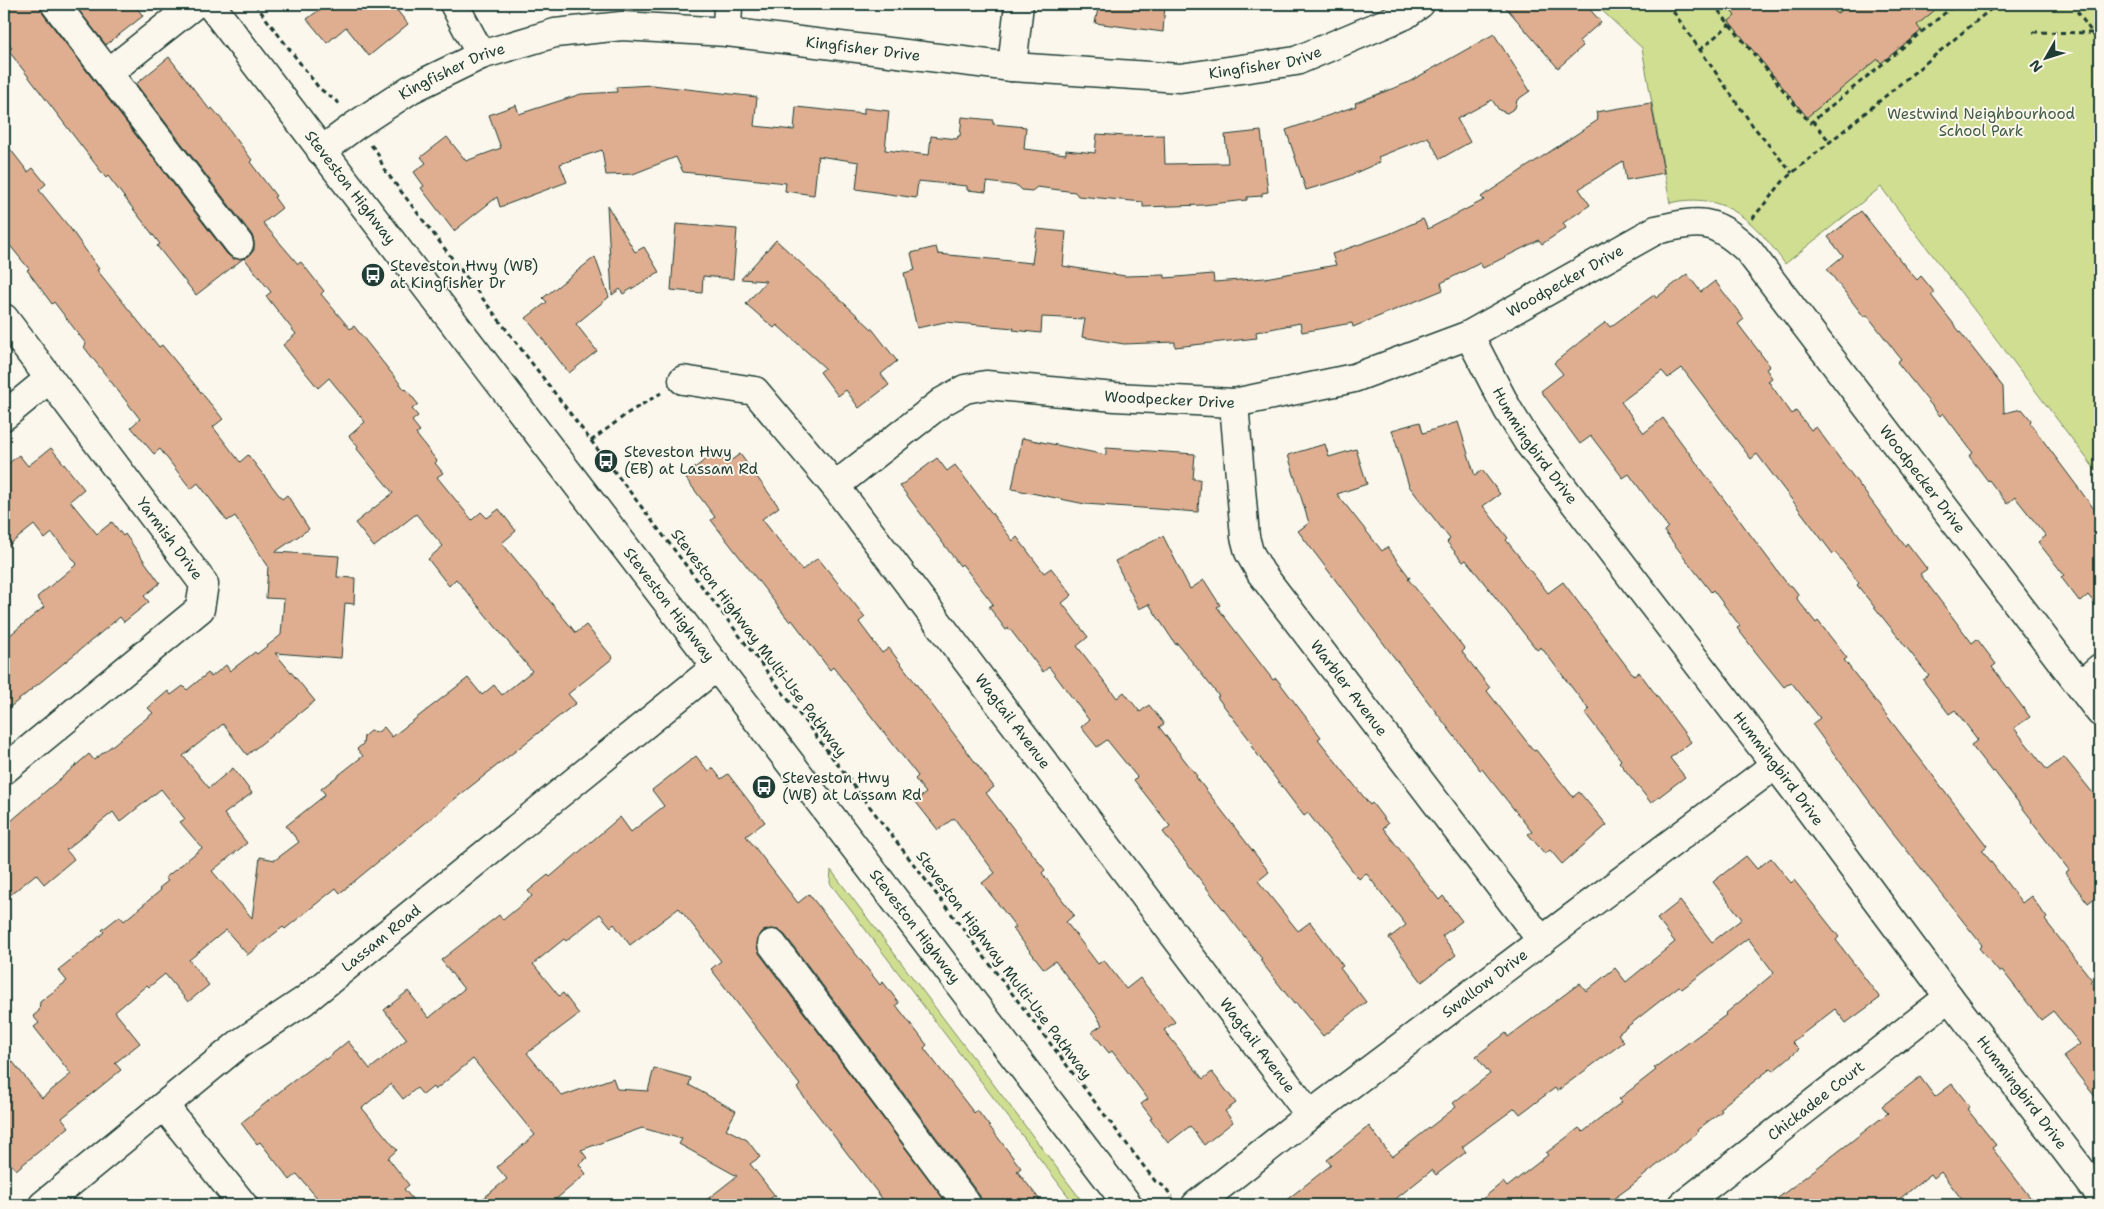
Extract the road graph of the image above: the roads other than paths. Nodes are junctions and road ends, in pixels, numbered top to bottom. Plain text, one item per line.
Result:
1 (55, 4) edge
2 (195, 4) edge
3 (210, 4) edge
4 (454, 4) edge
5 (728, 4) edge
6 (1019, 4) edge
7 (1420, 4) edge
8 (726, 32) junction
9 (481, 55) junction
10 (1012, 67) junction
11 (108, 73) junction
12 (321, 151) junction
13 (239, 244) dead end
14 (4, 318) edge
15 (1470, 335) junction
16 (50, 380) junction
17 (683, 380) road end
18 (1234, 403) junction
19 (4, 416) edge
20 (834, 486) junction
21 (717, 666) junction
22 (2090, 677) edge
23 (2100, 712) edge
24 (1775, 764) junction
25 (4, 770) edge
26 (1542, 941) junction
27 (772, 944) dead end
28 (1949, 997) junction
29 (164, 1107) junction
30 (1310, 1115) junction
31 (2100, 1195) edge
32 (42, 1205) edge
33 (243, 1205) edge
34 (967, 1205) edge
35 (1128, 1205) edge
36 (1196, 1205) edge
37 (1683, 1205) edge

1 - 11 street
2 - 11 street
3 - 12 street, Steveston Highway
4 - 9 street
5 - 8 street
6 - 10 street
7 - 10 street, Kingfisher Drive
8 - 9 street, Kingfisher Drive
8 - 10 street, Kingfisher Drive
9 - 12 street, Kingfisher Drive
11 - 13 street
12 - 21 street, Steveston Highway
14 - 16 street, Yarmish Drive
15 - 18 street, Woodpecker Drive
15 - 22 street, Woodpecker Drive
15 - 24 street, Hummingbird Drive
16 - 19 street
16 - 25 street, Yarmish Drive
17 - 20 street, Wagtail Avenue
18 - 20 street, Woodpecker Drive
18 - 26 street, Warbler Avenue
20 - 30 street, Wagtail Avenue
21 - 29 street, Lassam Road
21 - 35 street, Steveston Highway
22 - 23 street, Woodpecker Drive
24 - 26 street, Swallow Drive
24 - 28 street, Hummingbird Drive
26 - 30 street, Swallow Drive
27 - 34 street
28 - 31 street, Hummingbird Drive
28 - 37 street, Chickadee Court
29 - 32 street, Lassam Road
29 - 33 street
30 - 36 street, Swallow Drive

